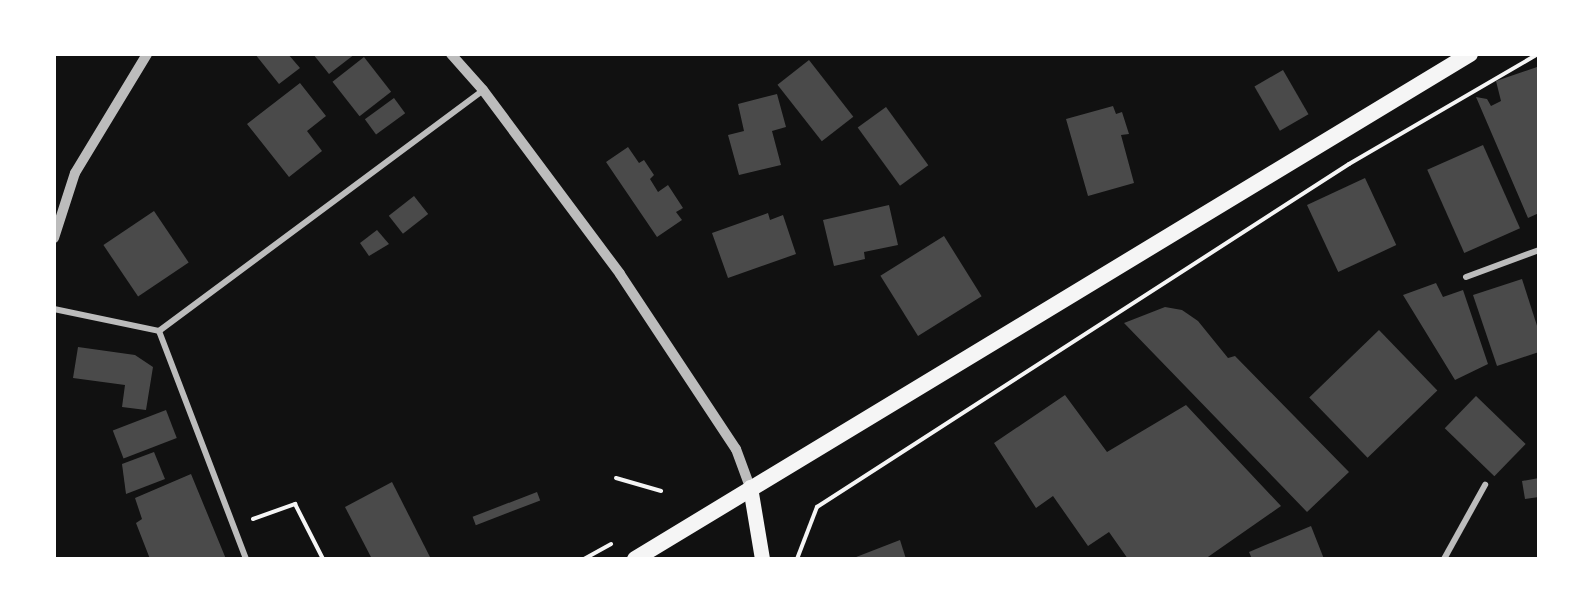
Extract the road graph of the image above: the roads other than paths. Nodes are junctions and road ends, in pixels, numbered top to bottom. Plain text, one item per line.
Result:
1 (147, 54) edge
2 (451, 54) edge
3 (1470, 54) edge
4 (483, 90) junction
5 (54, 238) edge
6 (1539, 250) edge
7 (1466, 277) dead end
8 (54, 309) edge
9 (159, 331) junction
10 (1485, 484) dead end
11 (750, 487) junction
12 (246, 559) edge
13 (635, 559) edge
14 (762, 559) edge
15 (1444, 559) edge

1 - 5 street
2 - 4 street
3 - 11 highway
4 - 9 street
4 - 11 street
6 - 7 street
8 - 9 street
9 - 12 street
10 - 15 street
11 - 13 highway
11 - 14 main road

